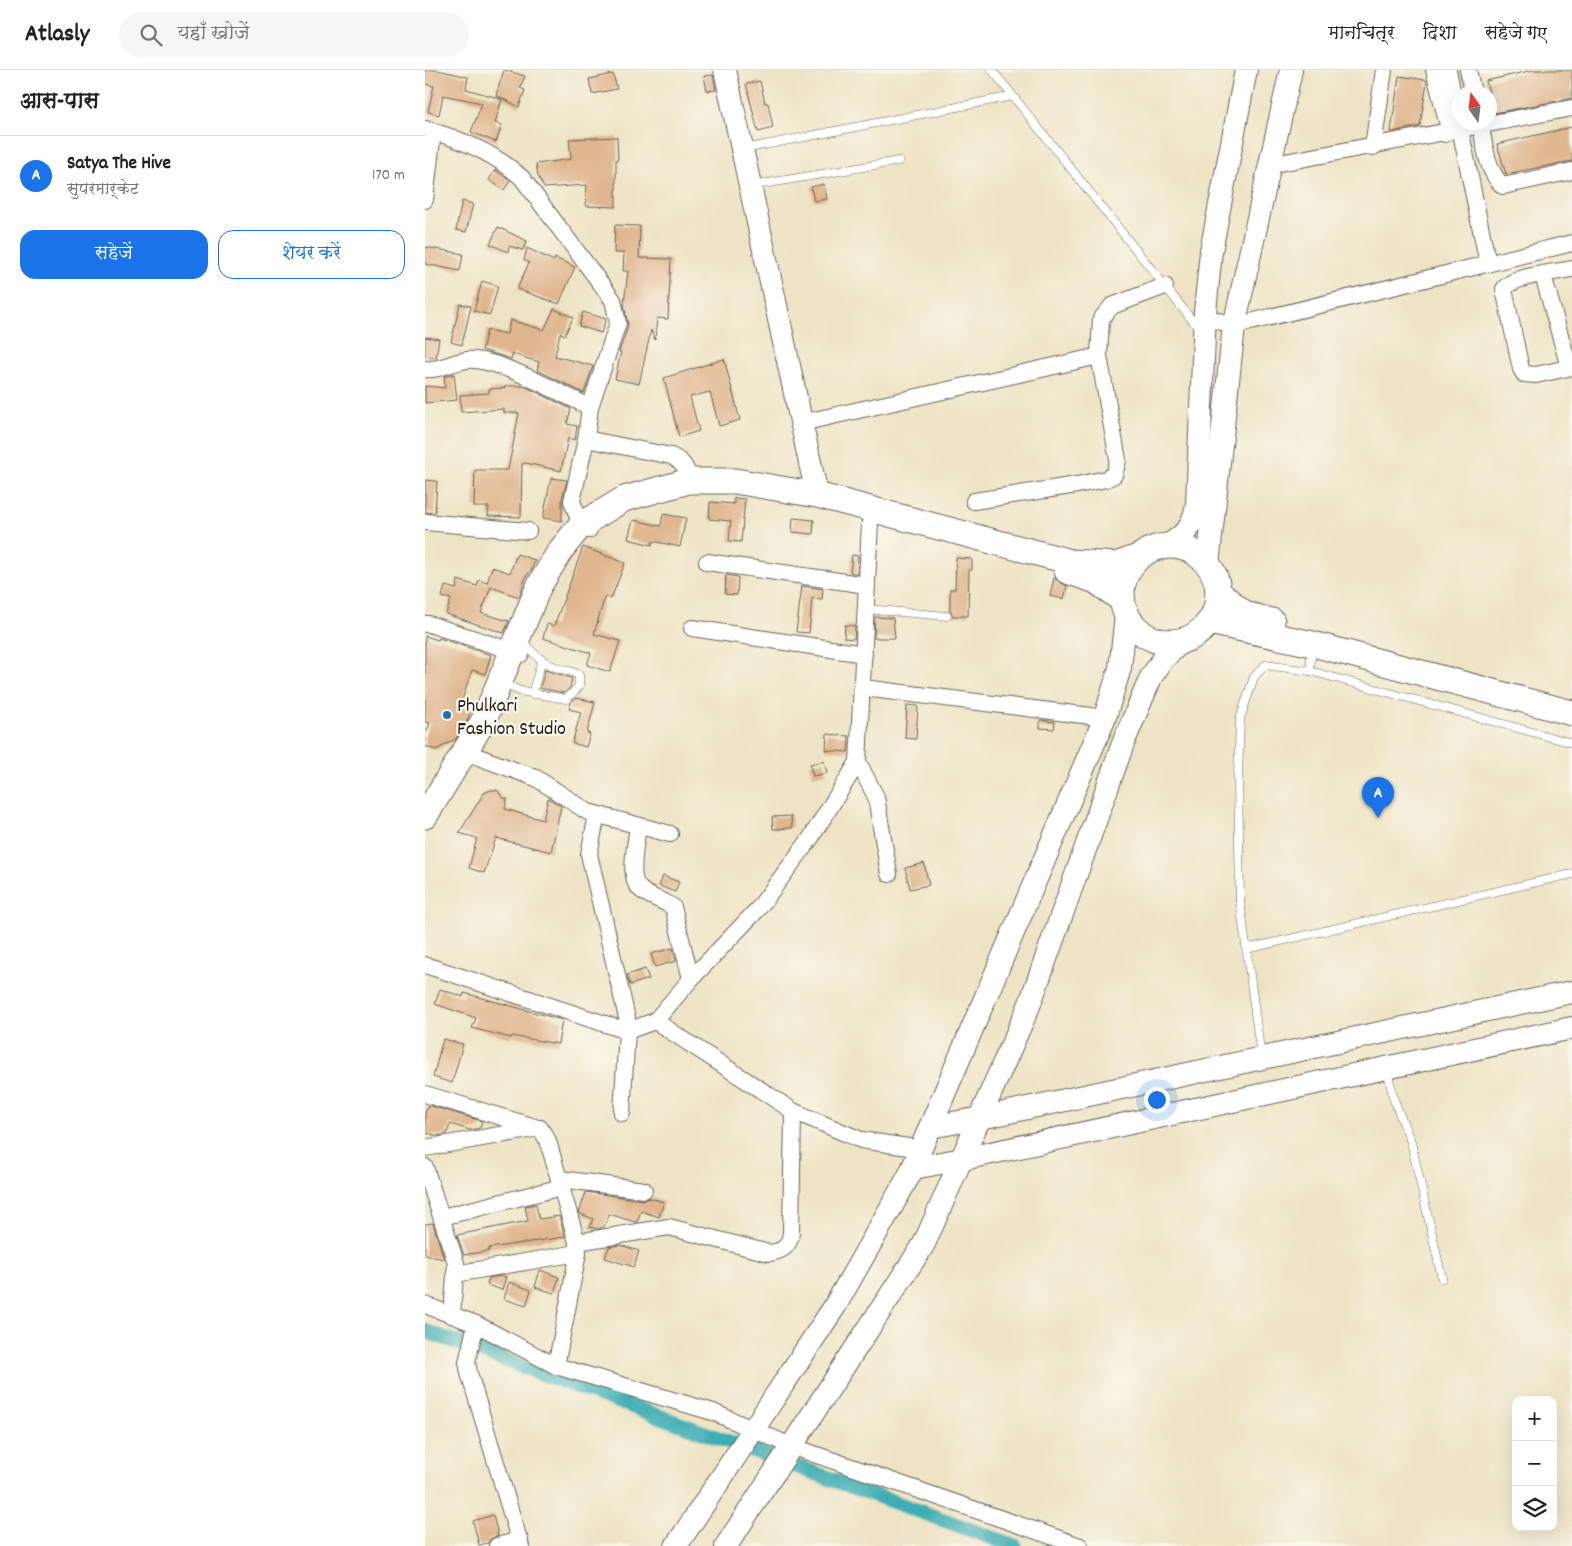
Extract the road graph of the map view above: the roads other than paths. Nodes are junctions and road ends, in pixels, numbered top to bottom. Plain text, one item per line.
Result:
1 (725, 70) edge
2 (992, 70) edge
3 (1247, 70) edge
4 (1291, 70) edge
5 (1384, 70) edge
6 (1435, 70) edge
7 (1448, 70) edge
8 (1468, 70) edge
9 (1471, 85) edge
10 (1013, 96) junction
11 (1572, 108) edge
12 (1497, 122) edge
13 (429, 130) edge
14 (1461, 130) edge
15 (1481, 130) edge
16 (1453, 132) junction
17 (1373, 147) junction
18 (742, 149) junction
19 (899, 161) dead end
20 (1269, 165) junction
21 (1572, 171) edge
22 (751, 186) junction
23 (425, 200) edge
24 (1572, 243) edge
25 (1488, 264) junction
26 (1572, 269) edge
27 (1543, 275) junction
28 (1165, 286) junction
29 (1234, 326) junction
30 (1206, 330) junction
31 (1099, 356) junction
32 (1570, 367) edge
33 (425, 369) edge
34 (590, 407) junction
35 (801, 423) junction
36 (586, 439) junction
37 (689, 481) junction
38 (817, 495) junction
39 (973, 501) dead end
40 (425, 522) edge
41 (870, 522) junction
42 (587, 529) junction
43 (528, 531) dead end
44 (941, 534) junction
45 (1167, 546) junction
46 (1138, 557) junction
47 (707, 562) dead end
48 (1208, 564) junction
49 (867, 585) junction
50 (1218, 592) junction
51 (1124, 608) junction
52 (866, 609) junction
53 (947, 616) dead end
54 (427, 620) edge
55 (1209, 622) junction
56 (692, 628) dead end
57 (1183, 640) junction
58 (1313, 644) junction
59 (525, 652) junction
60 (864, 654) junction
61 (1310, 671) junction
62 (507, 686) junction
63 (863, 688) junction
64 (532, 694) junction
65 (1572, 697) edge
66 (1572, 713) edge
67 (1104, 720) junction
68 (1572, 743) edge
69 (470, 754) junction
70 (858, 762) junction
71 (597, 814) junction
72 (425, 816) edge
73 (638, 827) junction
74 (425, 833) edge
75 (671, 834) dead end
76 (889, 874) dead end
77 (1572, 874) edge
78 (1246, 949) junction
79 (425, 966) edge
80 (691, 979) junction
81 (1572, 992) edge
82 (655, 1022) junction
83 (1572, 1028) edge
84 (627, 1031) junction
85 (1261, 1059) junction
86 (1387, 1068) junction
87 (1196, 1073) junction
88 (425, 1094) edge
89 (1199, 1109) junction
90 (793, 1111) junction
91 (622, 1113) dead end
92 (981, 1118) junction
93 (930, 1127) junction
94 (540, 1128) junction
95 (425, 1148) edge
96 (917, 1158) junction
97 (963, 1160) junction
98 (425, 1167) edge
99 (561, 1183) junction
100 (644, 1190) dead end
101 (442, 1217) junction
102 (578, 1248) junction
103 (455, 1274) junction
104 (1441, 1278) dead end
105 (425, 1305) edge
106 (452, 1314) junction
107 (474, 1331) junction
108 (556, 1366) junction
109 (752, 1433) junction
110 (789, 1450) junction
111 (520, 1543) edge
112 (497, 1546) edge
113 (676, 1546) edge
114 (726, 1546) edge
115 (1081, 1546) edge

1 - 18 street
2 - 10 lane
3 - 30 street
4 - 20 street
5 - 17 street
6 - 16 street
7 - 16 street
8 - 9 street
10 - 18 lane
10 - 28 lane
11 - 12 street
13 - 23 street
13 - 34 street
14 - 16 street
15 - 21 street
16 - 17 street
16 - 25 street
17 - 20 street
18 - 22 street
19 - 22 lane
20 - 29 street
22 - 35 street
24 - 25 street
25 - 29 street
26 - 27 street
27 - 32 street
27 - 32 street
28 - 30 lane
28 - 31 street
29 - 30 street
29 - 48 street
30 - 45 street
31 - 35 street
31 - 39 street
33 - 34 street
34 - 36 street
35 - 38 street
36 - 37 street
36 - 42 street
37 - 38 main road
37 - 42 main road
38 - 44 main road
40 - 43 street
41 - 42 main road
41 - 44 main road
41 - 49 street
42 - 59 main road
44 - 46 main road
44 - 51 main road
45 - 46 main road
45 - 48 main road
46 - 51 main road
47 - 49 street
48 - 50 main road
49 - 52 street
50 - 55 main road
50 - 65 main road
51 - 57 main road
51 - 67 street
52 - 53 lane
52 - 60 street
54 - 59 street
55 - 57 main road
55 - 58 main road
56 - 60 street
57 - 92 street
58 - 61 lane
58 - 66 main road
59 - 62 main road
59 - 64 lane
59 - 64 lane
59 - 69 main road
60 - 63 street
61 - 68 lane
61 - 78 lane
62 - 64 lane
62 - 69 main road
63 - 67 street
63 - 70 street
67 - 93 street
69 - 71 street
69 - 72 main road
69 - 74 main road
70 - 76 street
70 - 80 street
71 - 73 street
71 - 84 street
73 - 75 street
73 - 80 street
77 - 78 lane
78 - 85 lane
79 - 84 street
80 - 82 street
81 - 85 street
82 - 84 street
82 - 90 street
83 - 86 street
84 - 91 street
85 - 87 street
86 - 89 street
86 - 104 lane
87 - 89 street
87 - 92 street
88 - 94 street
89 - 97 street
90 - 96 street
90 - 102 street
92 - 93 street
92 - 97 street
93 - 96 street
94 - 95 street
94 - 99 street
96 - 97 street
96 - 109 street
97 - 110 street
98 - 101 street
99 - 100 street
99 - 101 street
99 - 102 street
101 - 103 street
102 - 103 street
102 - 108 street
103 - 106 street
105 - 106 street
106 - 107 street
107 - 108 street
107 - 111 street
108 - 109 street
109 - 110 street
109 - 113 street
110 - 114 street
110 - 115 street
111 - 112 street

